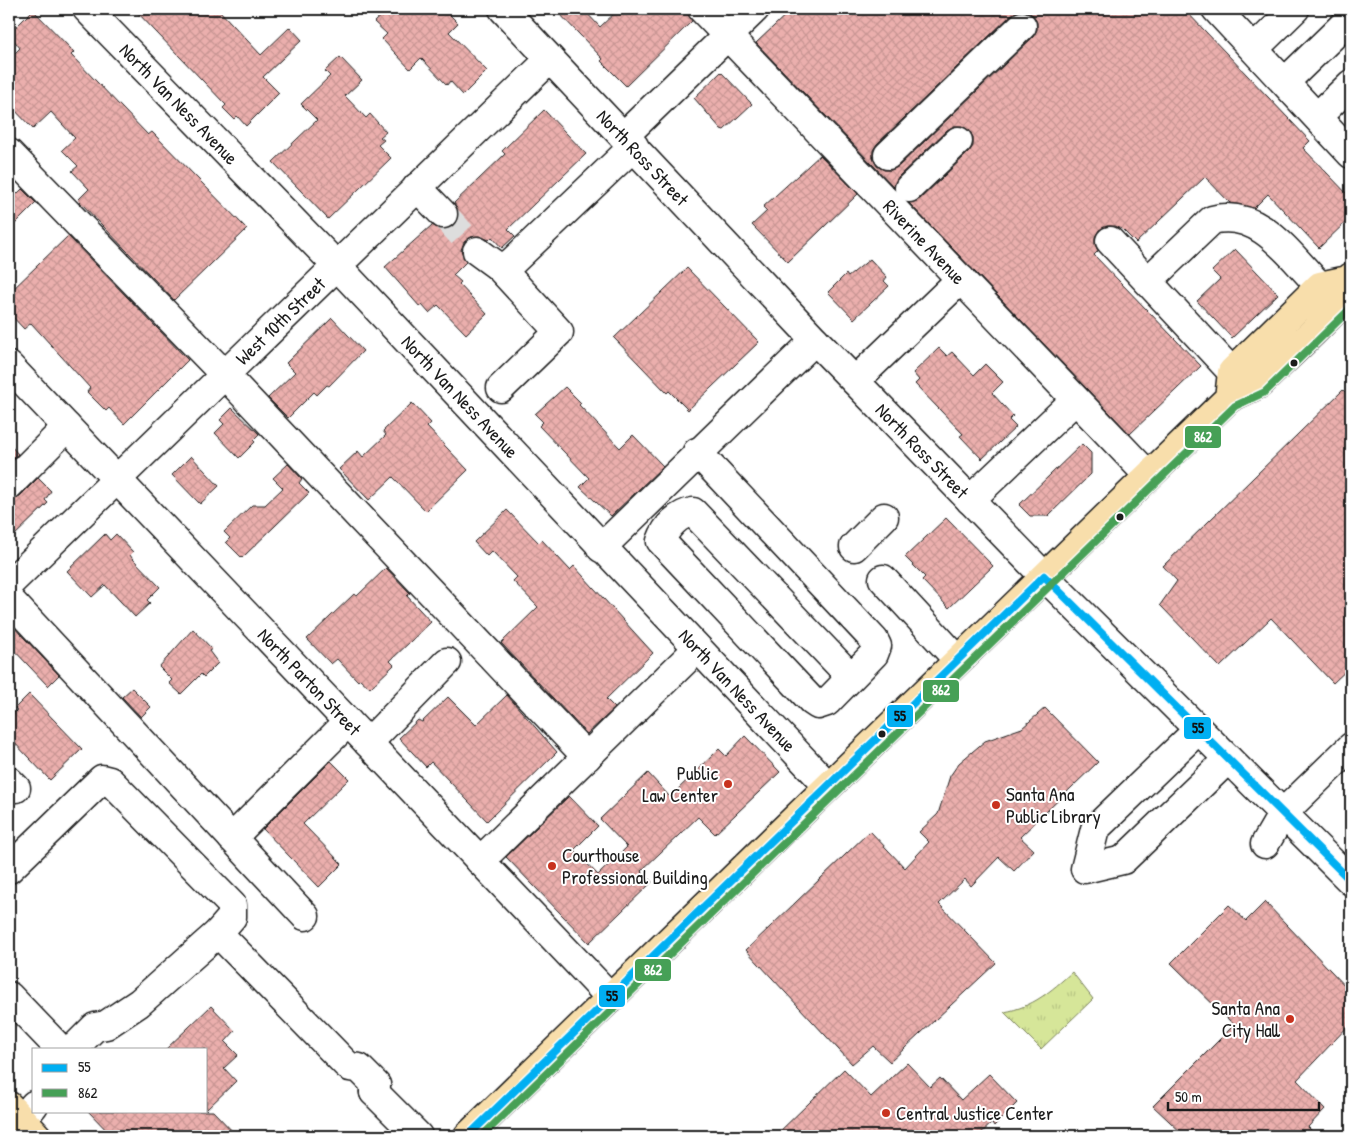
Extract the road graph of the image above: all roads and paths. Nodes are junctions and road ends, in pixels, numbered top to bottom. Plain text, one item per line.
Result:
1 (87, 9) edge
2 (503, 9) edge
3 (702, 9) edge
4 (755, 9) edge
5 (1296, 9) edge
6 (1221, 10) edge
7 (1351, 18) edge
8 (1022, 26) dead end
9 (728, 35) junction
10 (1254, 49) junction
11 (550, 58) junction
12 (1285, 82) junction
13 (1351, 84) edge
14 (1318, 116) junction
15 (629, 141) junction
16 (963, 148) dead end
17 (9, 153) edge
18 (1351, 154) edge
19 (888, 155) dead end
20 (417, 187) junction
21 (915, 194) dead end
22 (443, 214) tunnel mouth
23 (1110, 241) dead end
24 (336, 266) junction
25 (961, 279) junction
26 (1350, 279) edge
27 (1148, 281) junction
28 (1320, 286) junction
29 (815, 340) junction
30 (9, 366) edge
31 (225, 375) junction
32 (855, 381) junction
33 (1230, 385) junction
34 (501, 388) dead end
35 (1075, 400) junction
36 (67, 427) junction
37 (698, 452) junction
38 (1148, 475) junction
39 (116, 480) junction
40 (9, 485) edge
41 (970, 500) junction
42 (884, 517) dead end
43 (854, 547) dead end
44 (601, 548) junction
45 (1044, 576) junction
46 (883, 579) dead end
47 (9, 584) edge
48 (9, 599) edge
49 (698, 649) junction
50 (958, 660) junction
51 (447, 662) dead end
52 (851, 677) junction
53 (348, 722) junction
54 (1198, 730) junction
55 (368, 743) junction
56 (1351, 746) edge
57 (587, 757) junction
58 (1228, 759) junction
59 (828, 786) junction
60 (1282, 813) junction
61 (232, 838) junction
62 (1265, 844) dead end
63 (480, 861) junction
64 (9, 869) edge
65 (1351, 881) edge
66 (305, 916) dead end
67 (218, 933) junction
68 (9, 996) edge
69 (610, 998) junction
70 (106, 1025) junction
71 (59, 1048) edge
72 (74, 1048) edge
73 (91, 1048) edge
74 (418, 1136) edge
75 (468, 1136) edge

1 - 24 street, North Van Ness Avenue
2 - 11 street, North Ross Street
3 - 9 street, Riverine Avenue
4 - 9 street
5 - 10 street
6 - 10 street
7 - 12 street
8 - 19 street
9 - 15 street
9 - 25 street, Riverine Avenue
10 - 12 street
11 - 15 street, North Ross Street
11 - 20 street, West 10th Street
12 - 14 street
13 - 14 street
14 - 18 street
15 - 29 street, North Ross Street
15 - 34 street
16 - 21 street
17 - 31 street
20 - 22 street
20 - 24 street, West 10th Street
23 - 27 street
24 - 31 street, West 10th Street
24 - 44 street, North Van Ness Avenue
25 - 32 street
25 - 35 street, Riverine Avenue
26 - 28 main road
26 - 33 main road
27 - 28 street
27 - 33 street
28 - 33 main road
29 - 32 street, North Ross Street
29 - 37 street
30 - 36 street, North Parton Street
31 - 39 street, West 10th Street
31 - 57 street
32 - 41 street, North Ross Street
33 - 38 main road
35 - 38 street, Riverine Avenue
35 - 41 street
36 - 39 street, North Parton Street
36 - 40 street
37 - 44 street
37 - 52 street
38 - 45 main road
39 - 47 street, West 10th Street
39 - 53 street, North Parton Street
41 - 45 street, North Ross Street
42 - 43 street
44 - 49 street, North Van Ness Avenue
45 - 50 main road
45 - 54 street, North Ross Street
46 - 50 street
48 - 61 street
49 - 57 street
49 - 59 street, North Van Ness Avenue
50 - 59 main road
51 - 55 street
52 - 52 street
53 - 55 street, North Parton Street
53 - 61 street
54 - 58 street, North Ross Street
54 - 58 street
55 - 63 street, North Parton Street
56 - 60 street
57 - 63 street
58 - 60 street, North Ross Street
59 - 69 main road
60 - 62 street
60 - 65 street, North Ross Street
61 - 66 street
63 - 69 street, North Parton Street
64 - 67 street
67 - 70 street
67 - 74 street
68 - 71 street
69 - 75 main road
70 - 72 street
70 - 73 street

